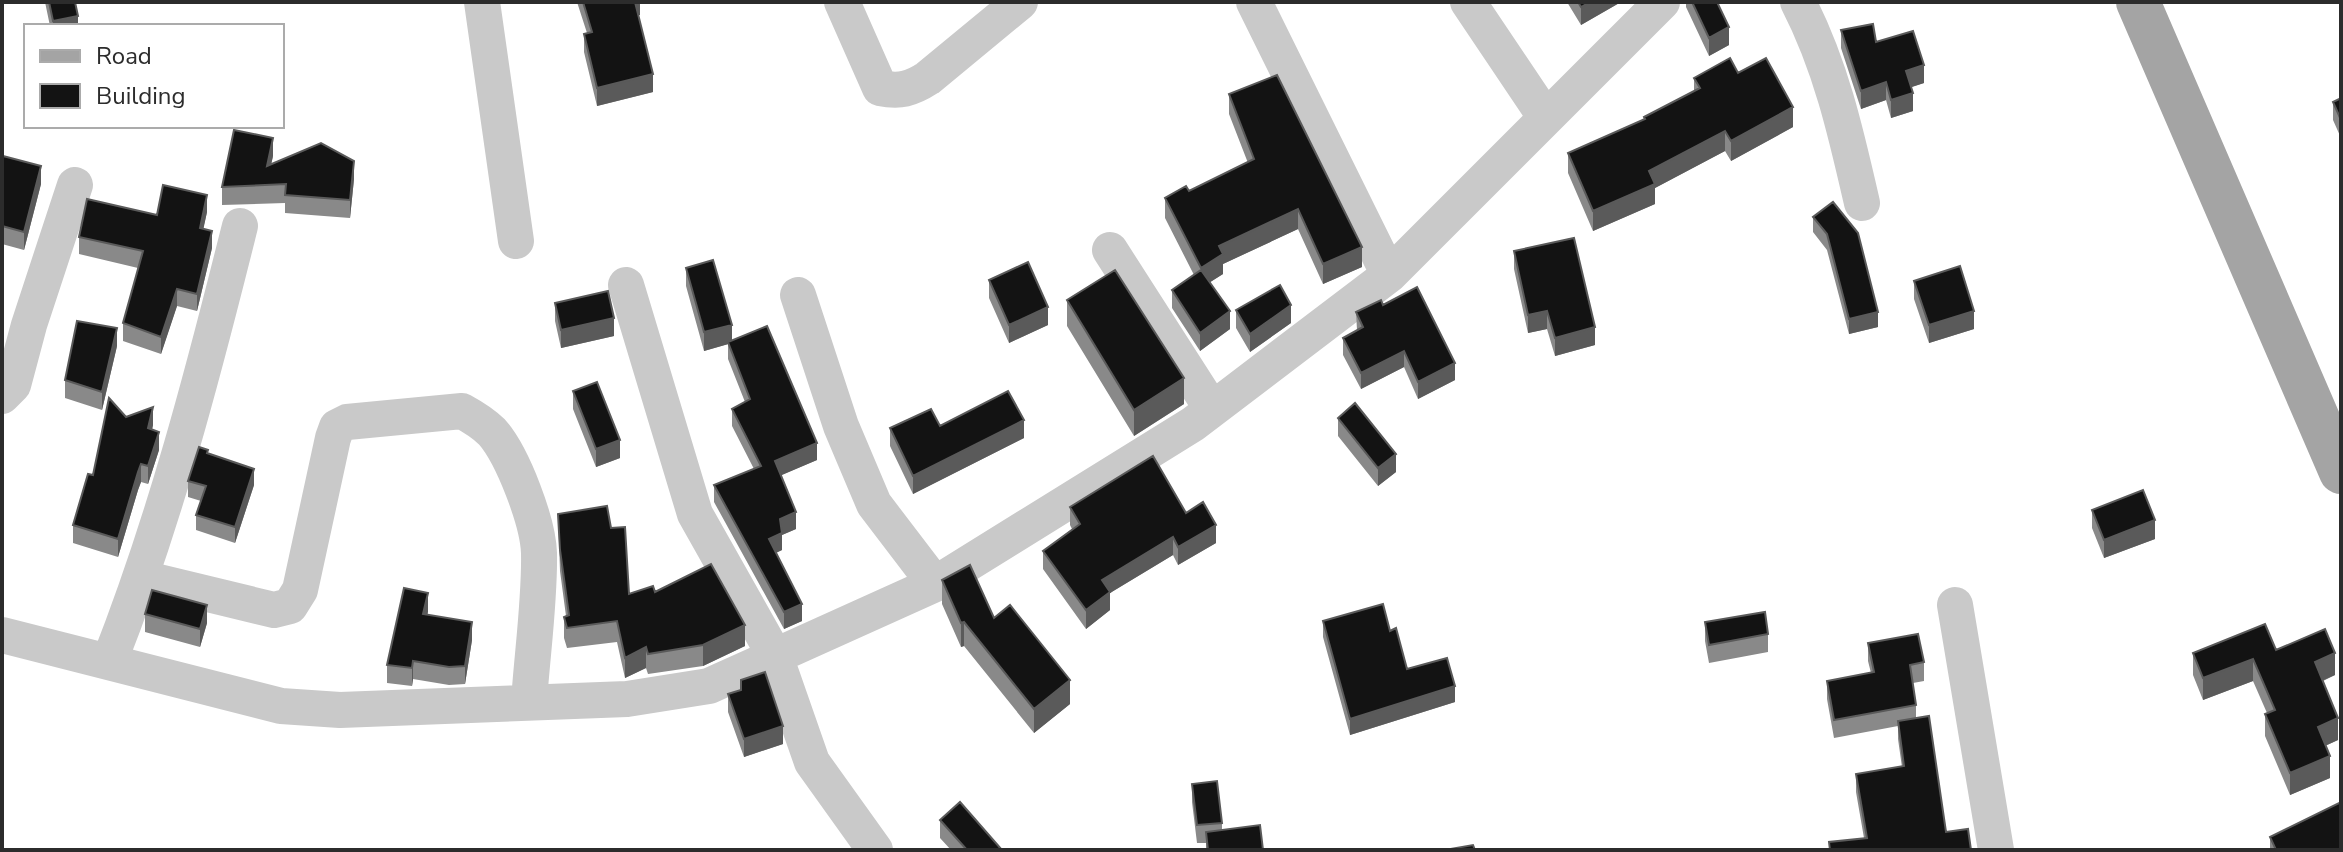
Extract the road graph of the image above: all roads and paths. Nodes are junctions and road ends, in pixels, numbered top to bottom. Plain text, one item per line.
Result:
1 (482, 2) edge
2 (842, 2) edge
3 (1020, 2) edge
4 (1254, 2) edge
5 (1468, 2) edge
6 (1662, 2) edge
7 (1798, 2) edge
8 (2138, 2) edge
9 (1546, 118) junction
10 (75, 185) dead end
11 (1862, 203) dead end
12 (240, 226) dead end
13 (516, 241) dead end
14 (1110, 250) dead end
15 (1389, 275) junction
16 (626, 285) dead end
17 (798, 295) dead end
18 (2, 396) edge
19 (1212, 409) junction
20 (2341, 472) edge
21 (142, 578) junction
22 (935, 584) junction
23 (1955, 605) dead end
24 (2, 635) edge
25 (775, 656) junction
26 (109, 662) junction
27 (529, 702) junction
28 (875, 850) edge
29 (1996, 850) edge

1 - 13 street
2 - 3 street
4 - 15 street
5 - 9 street
6 - 9 street
7 - 11 street
8 - 20 main road
9 - 15 street
10 - 18 street
12 - 21 street
14 - 19 street
15 - 19 street
16 - 25 street
17 - 22 street
19 - 22 street
21 - 26 street
21 - 27 street
22 - 25 street
23 - 29 street
24 - 26 street
25 - 27 street
25 - 28 street
26 - 27 street

